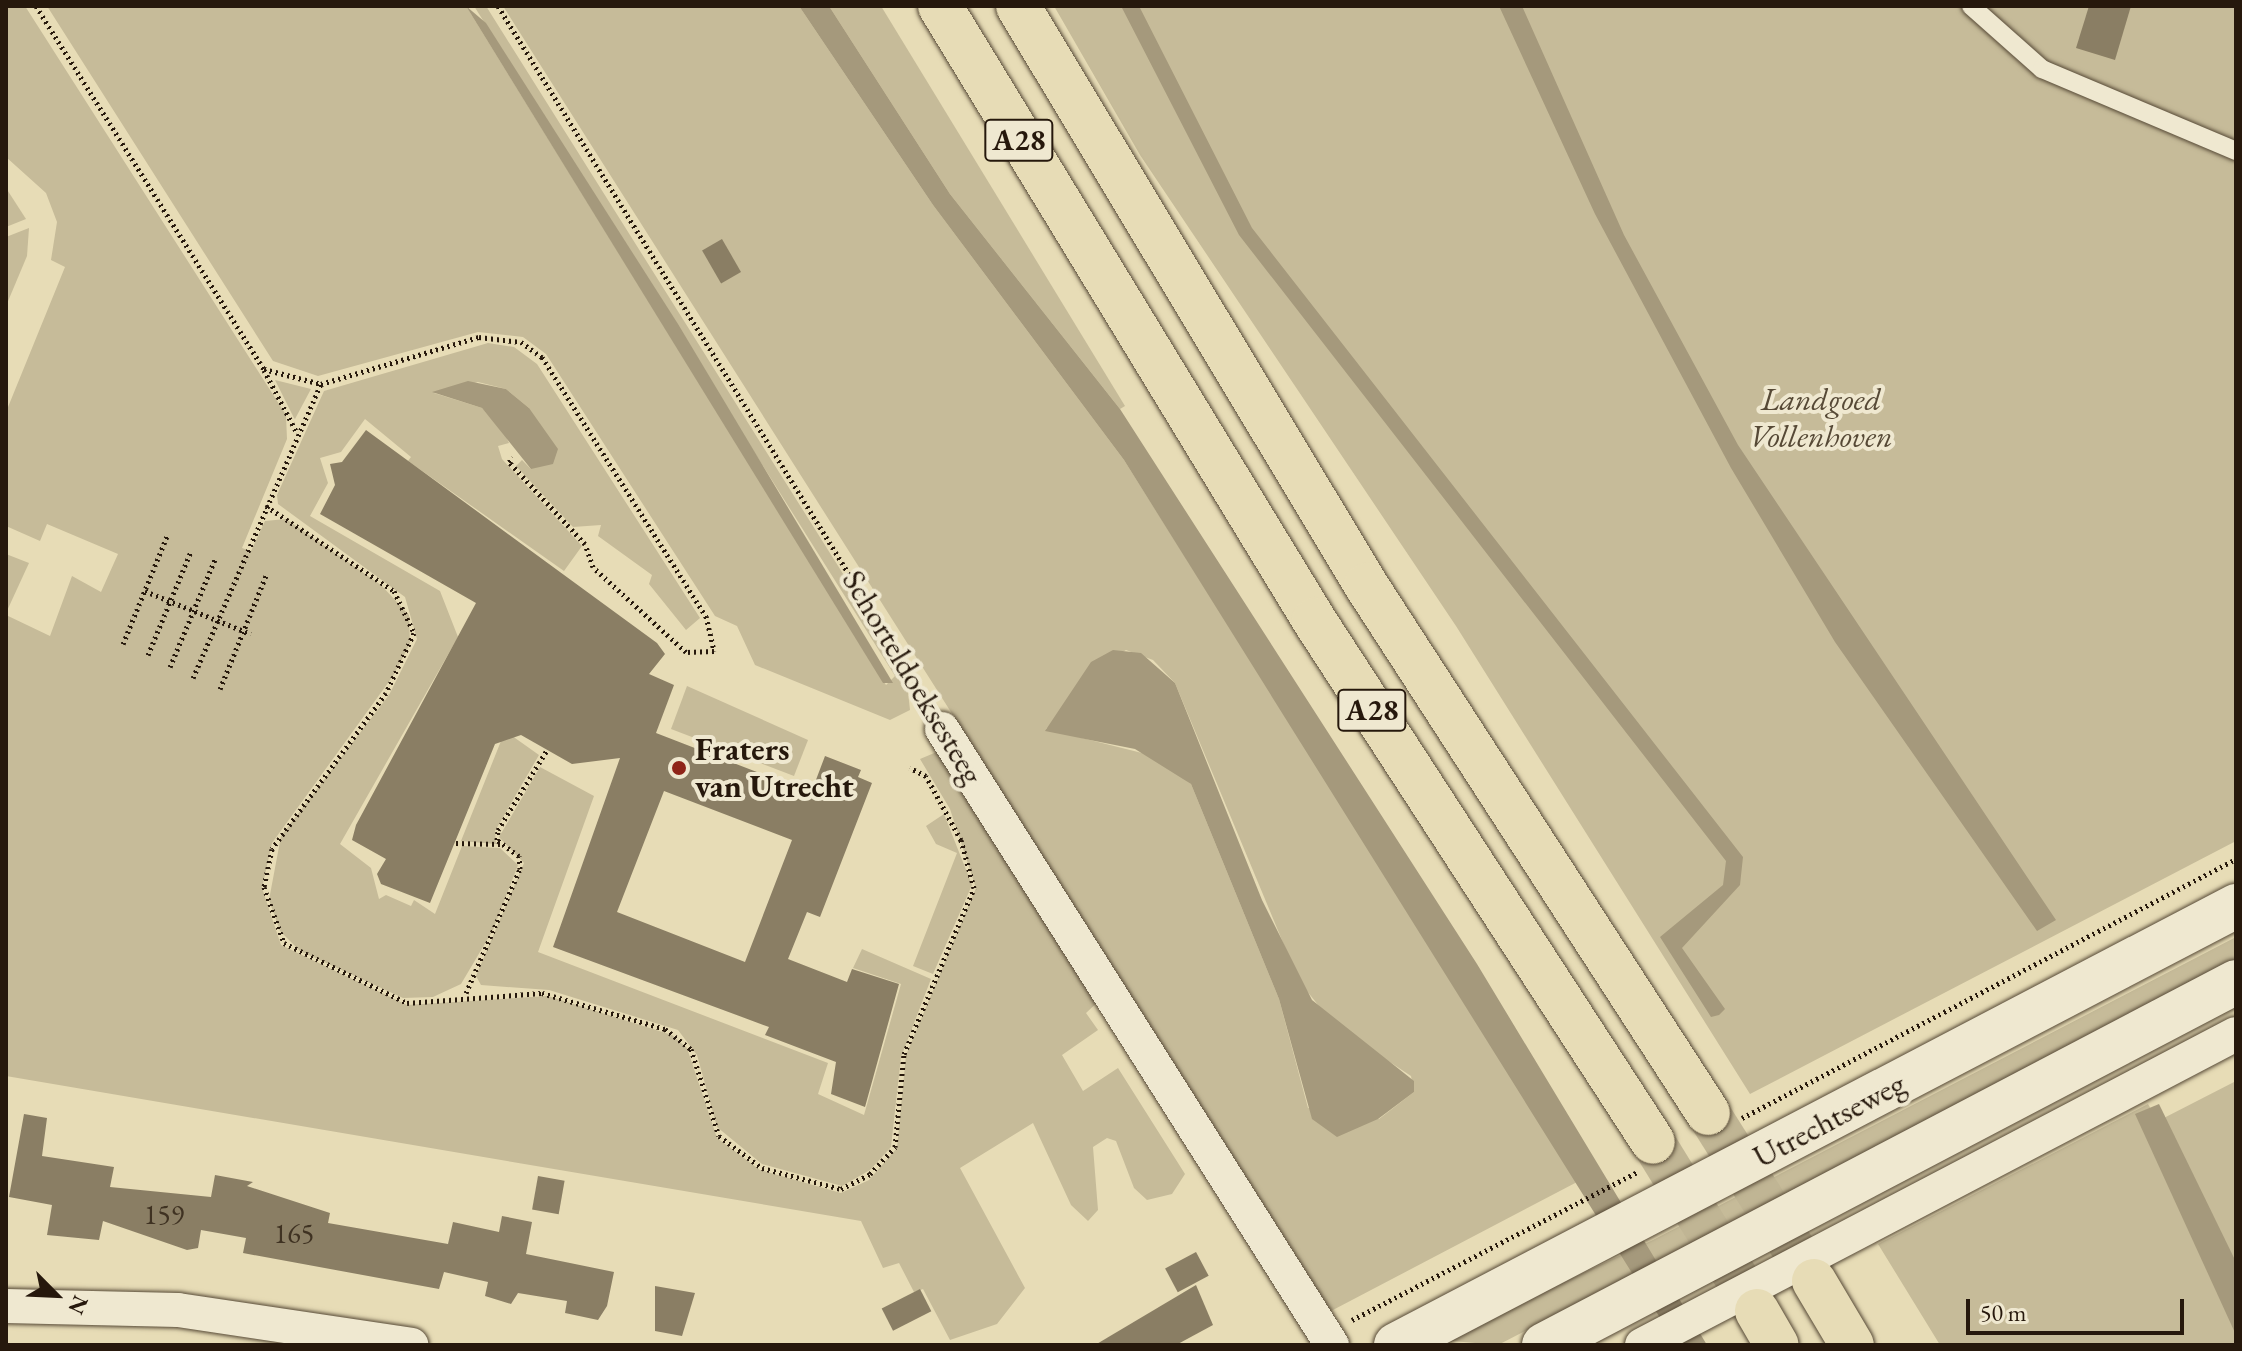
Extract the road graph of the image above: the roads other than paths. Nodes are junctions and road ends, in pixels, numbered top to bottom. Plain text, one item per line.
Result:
1 (940, 6) edge
2 (1018, 6) edge
3 (1971, 6) edge
4 (2234, 149) edge
5 (942, 729) road end
6 (2236, 906) edge
7 (2236, 982) edge
8 (2236, 1034) edge
9 (1708, 1113) tunnel mouth
10 (1653, 1142) tunnel mouth
11 (1814, 1281) tunnel mouth
12 (6, 1306) edge
13 (1321, 1341) edge
14 (1416, 1341) edge
15 (411, 1345) edge
16 (1544, 1345) edge
17 (1642, 1345) edge
18 (1852, 1345) edge

1 - 10 highway, A28
2 - 9 highway, A28
3 - 4 lane
5 - 13 street, Schorteldoeksesteeg
6 - 14 main road, Utrechtseweg
7 - 16 main road, Utrechtseweg
8 - 17 street
11 - 18 highway
12 - 15 street

